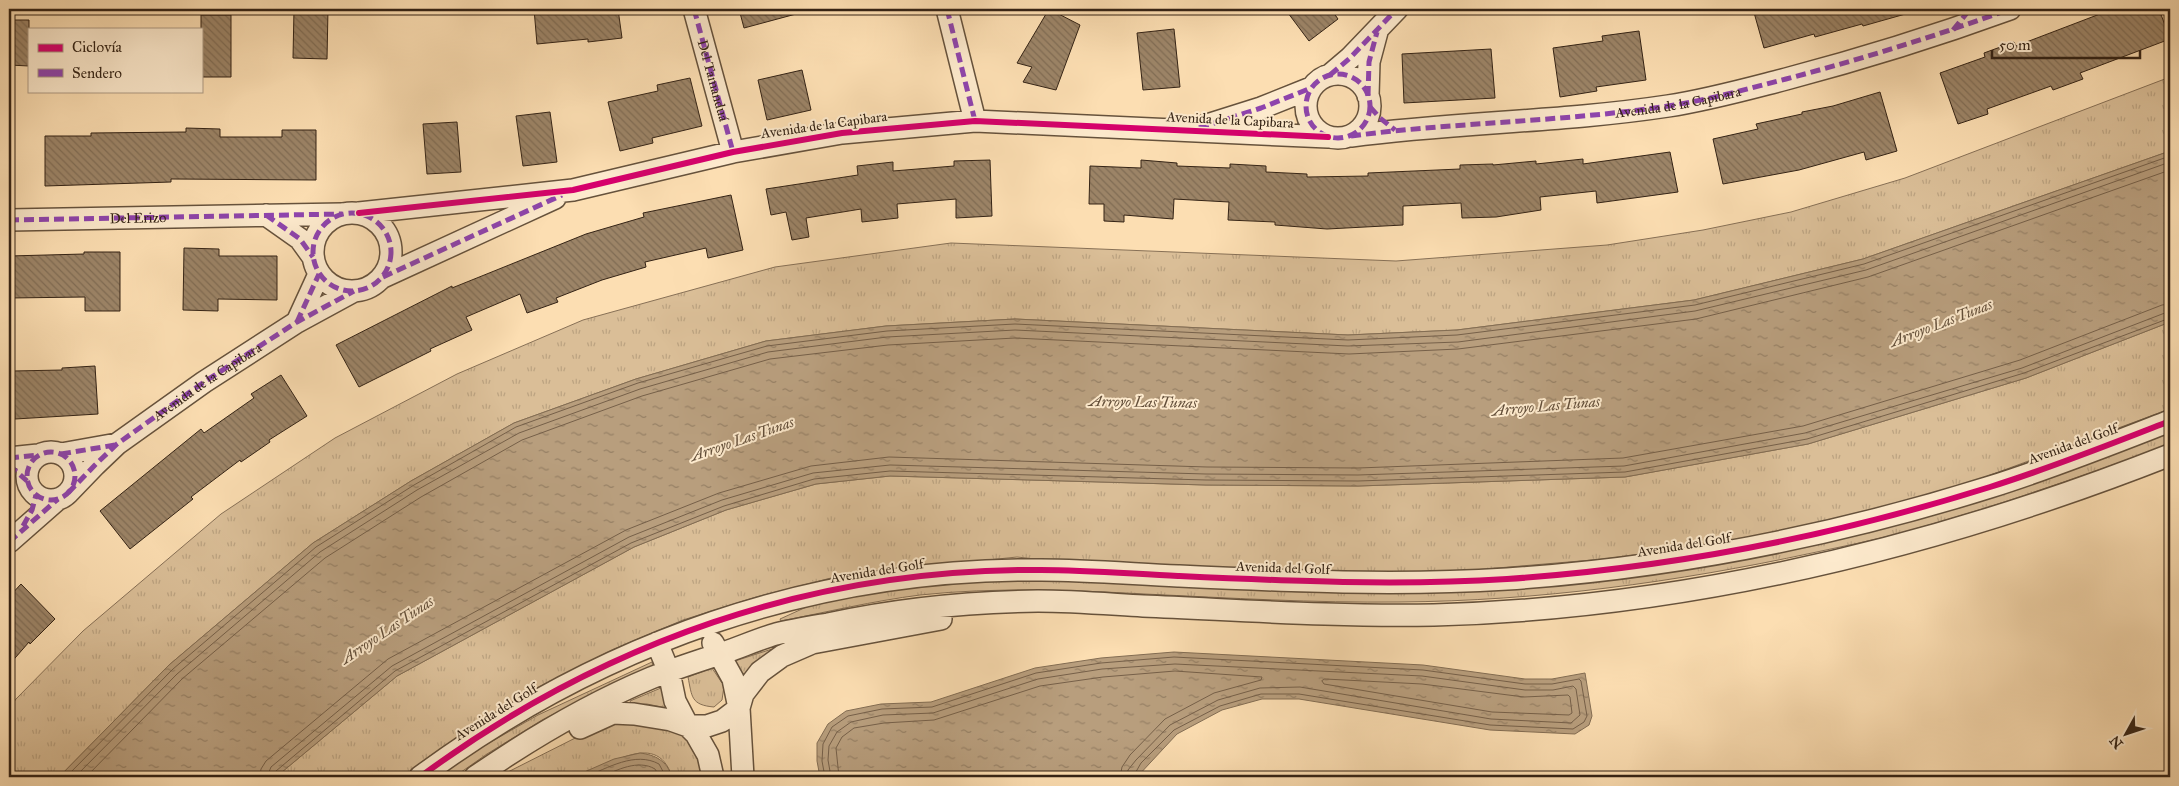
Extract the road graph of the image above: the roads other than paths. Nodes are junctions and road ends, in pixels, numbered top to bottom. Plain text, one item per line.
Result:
1 (694, 9) edge
2 (946, 9) edge
3 (1397, 9) edge
4 (1970, 9) edge
5 (2010, 9) edge
6 (1377, 30) junction
7 (1953, 30) junction
8 (1330, 75) junction
9 (1311, 88) junction
10 (1369, 102) junction
11 (975, 121) junction
12 (1192, 130) junction
13 (1395, 130) junction
14 (1351, 136) junction
15 (1328, 137) junction
16 (732, 152) junction
17 (573, 190) junction
18 (351, 213) junction
19 (266, 215) junction
20 (9, 220) edge
21 (316, 265) junction
22 (383, 277) junction
23 (354, 291) junction
24 (297, 322) junction
25 (2170, 421) edge
26 (118, 444) junction
27 (60, 454) junction
28 (38, 455) junction
29 (2170, 455) edge
30 (9, 458) edge
31 (9, 465) edge
32 (32, 488) junction
33 (63, 496) junction
34 (15, 536) edge
35 (1041, 601) junction
36 (705, 626) junction
37 (657, 643) junction
38 (719, 654) junction
39 (669, 672) junction
40 (739, 708) junction
41 (688, 726) junction
42 (420, 777) edge
43 (475, 777) edge
44 (485, 777) edge
45 (713, 777) edge
46 (743, 777) edge

1 - 16 street, Del Tamanduá
2 - 11 street
3 - 6 street, Avenida de la Capibara
4 - 7 street
5 - 7 street, Avenida de la Capibara
6 - 8 street, Avenida de la Capibara
6 - 10 street
7 - 13 street, Avenida de la Capibara
8 - 9 street, Avenida de la Capibara
8 - 10 street
9 - 12 street, Avenida de la Capibara
9 - 15 street, Avenida de la Capibara
10 - 13 street
10 - 14 street
11 - 12 street, Avenida de la Capibara
11 - 16 street, Avenida de la Capibara
12 - 15 street, Avenida de la Capibara
13 - 14 street, Avenida de la Capibara
14 - 15 street, Avenida de la Capibara
16 - 17 street, Avenida de la Capibara
17 - 18 street, Avenida de la Capibara
17 - 22 street, Avenida de la Capibara
18 - 19 street, Del Erizo
18 - 21 street
18 - 22 street
19 - 20 street, Del Erizo
19 - 21 street
21 - 23 street
21 - 24 street
22 - 23 street, Avenida de la Capibara
23 - 24 street, Avenida de la Capibara
24 - 26 street, Avenida de la Capibara
25 - 36 street, Avenida del Golf
26 - 27 street, Avenida de la Capibara
26 - 33 street, Avenida de la Capibara
27 - 28 street, Avenida de la Capibara
27 - 33 street
28 - 30 street
28 - 32 street, Avenida de la Capibara
29 - 35 street
31 - 32 street
32 - 33 street
32 - 34 street, Avenida de la Capibara
33 - 34 street, Avenida de la Capibara
35 - 38 street
35 - 40 street
36 - 37 street, Avenida del Golf
36 - 38 street
37 - 39 street
37 - 42 street, Avenida del Golf
38 - 39 street
38 - 40 street
39 - 41 street
39 - 43 street
40 - 41 street
40 - 46 street
41 - 44 street
41 - 45 street

